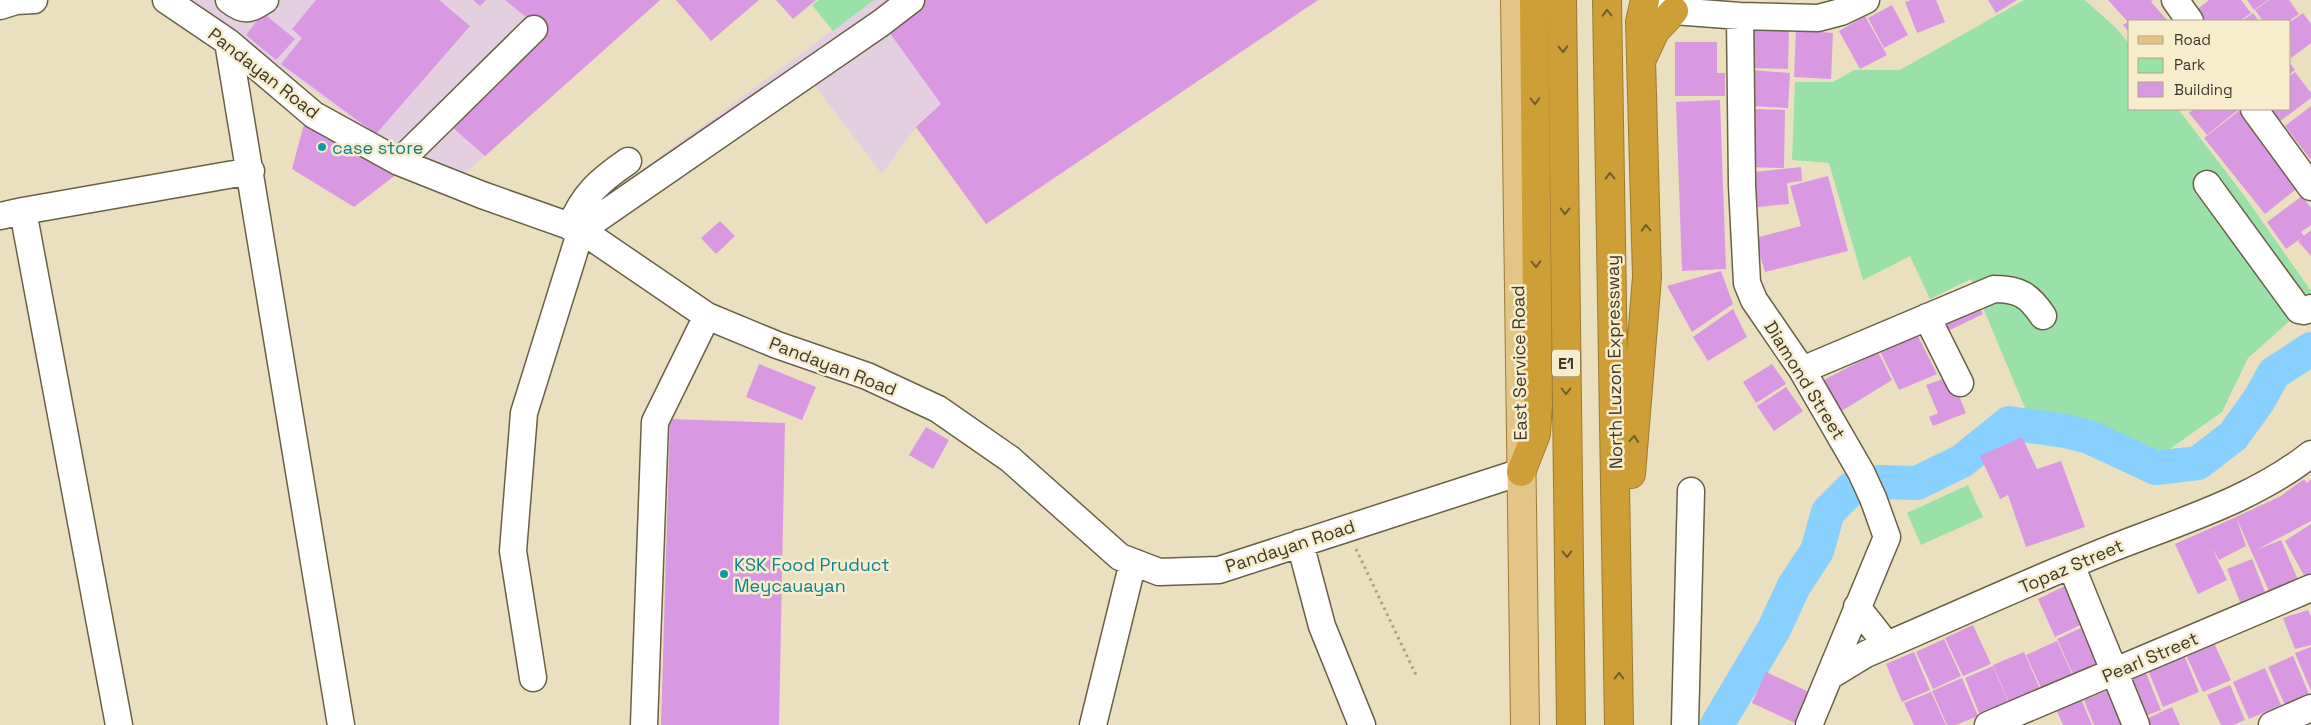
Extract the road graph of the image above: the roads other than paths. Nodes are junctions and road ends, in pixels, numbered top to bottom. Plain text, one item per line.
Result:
1 (34, 0) edge
2 (166, 0) edge
3 (229, 0) edge
4 (265, 0) edge
5 (911, 0) edge
6 (1515, 0) edge
7 (1534, 0) edge
8 (1562, 0) edge
9 (1607, 0) edge
10 (1645, 0) edge
11 (1866, 0) edge
12 (2175, 0) edge
13 (0, 6) edge
14 (1666, 6) edge
15 (1776, 9) edge
16 (1740, 16) junction
17 (2189, 20) edge
18 (534, 28) dead end
19 (228, 42) junction
20 (1641, 60) junction
21 (2255, 110) edge
22 (628, 161) dead end
23 (399, 162) junction
24 (251, 171) junction
25 (2207, 184) dead end
26 (2311, 187) edge
27 (12, 214) edge
28 (576, 228) junction
29 (2311, 308) edge
30 (707, 316) junction
31 (2043, 316) dead end
32 (1927, 317) junction
33 (1802, 370) junction
34 (1960, 383) dead end
35 (2311, 454) edge
36 (1521, 472) junction
37 (1691, 491) dead end
38 (1300, 543) junction
39 (1133, 562) junction
40 (2071, 565) junction
41 (2311, 588) edge
42 (1857, 607) junction
43 (1619, 627) junction
44 (1887, 645) junction
45 (2113, 672) junction
46 (1830, 676) junction
47 (533, 678) dead end
48 (2311, 708) edge
49 (119, 725) edge
50 (341, 725) edge
51 (644, 725) edge
52 (1093, 725) edge
53 (1362, 725) edge
54 (1525, 725) edge
55 (1571, 725) edge
56 (1619, 725) edge
57 (1684, 725) edge
58 (1809, 725) edge
59 (1988, 725) edge
60 (2136, 725) edge
61 (2272, 725) edge

1 - 13 street
2 - 19 street, Pandayan Road
3 - 4 street
5 - 28 street
6 - 36 main road, East Service Road
7 -> 36 highway
8 -> 55 highway, E1
43 -> 9 highway, North Luzon Expressway
10 - 20 highway
11 - 15 street
12 - 17 street
14 - 16 street
14 - 20 highway
15 - 16 street
16 - 33 street, Diamond Street
18 - 23 street
19 - 23 street, Pandayan Road
19 - 24 street
43 -> 20 highway
21 - 26 street
22 - 28 street
23 - 28 street, Pandayan Road
24 - 27 street
24 - 50 street
25 - 29 street
27 - 49 street
28 - 30 street, Pandayan Road
28 - 47 street
30 - 39 street, Pandayan Road
30 - 51 street
31 - 32 street
32 - 33 street
32 - 34 street
33 - 42 street, Diamond Street
35 - 40 street, Topaz Street
36 - 38 street, Pandayan Road
36 - 54 main road, East Service Road
37 - 57 street
38 - 39 street, Pandayan Road
38 - 53 street
39 - 52 street
40 - 44 street, Topaz Street
40 - 45 street
41 - 45 street, Pearl Street
42 - 44 street
42 - 46 street, Diamond Street
56 -> 43 highway, North Luzon Expressway
44 - 46 street, Topaz Street
45 - 59 street, Pearl Street
45 - 60 street
46 - 58 street, Diamond Street
48 - 61 street

